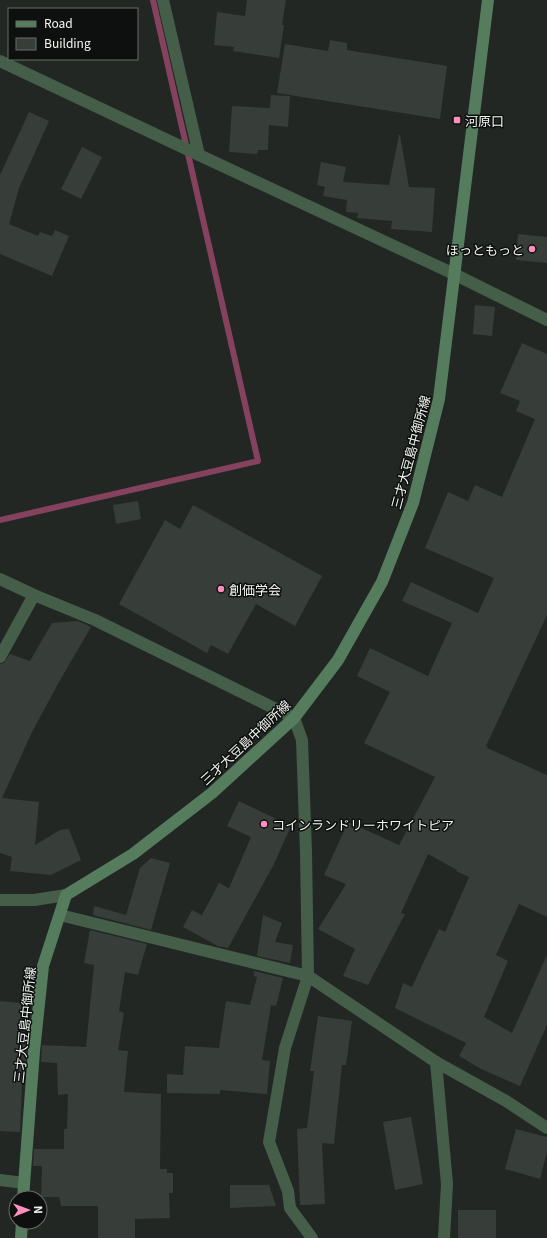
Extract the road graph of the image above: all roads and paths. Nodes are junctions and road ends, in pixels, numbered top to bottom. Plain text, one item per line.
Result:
1 (163, 0) edge
2 (488, 0) edge
3 (0, 61) edge
4 (199, 155) junction
5 (454, 274) junction
6 (547, 320) edge
7 (0, 579) edge
8 (34, 596) junction
9 (0, 657) edge
10 (294, 718) junction
11 (66, 895) junction
12 (0, 900) edge
13 (60, 915) junction
14 (308, 976) junction
15 (436, 1062) junction
16 (547, 1128) edge
17 (0, 1180) edge
18 (24, 1183) junction
19 (24, 1190) edge
20 (312, 1238) edge
21 (444, 1238) edge

1 - 4 street
2 - 5 main road, 三才大豆島中御所線
3 - 4 street
4 - 5 street
5 - 6 street
5 - 10 main road, 三才大豆島中御所線
7 - 8 street
8 - 9 street
8 - 10 street
10 - 11 main road, 三才大豆島中御所線
10 - 14 street
11 - 12 street
11 - 13 main road, 三才大豆島中御所線
13 - 14 street
13 - 18 main road, 三才大豆島中御所線
14 - 15 street
14 - 20 street
15 - 16 street
15 - 21 street
17 - 18 street
18 - 19 main road, 三才大豆島中御所線

